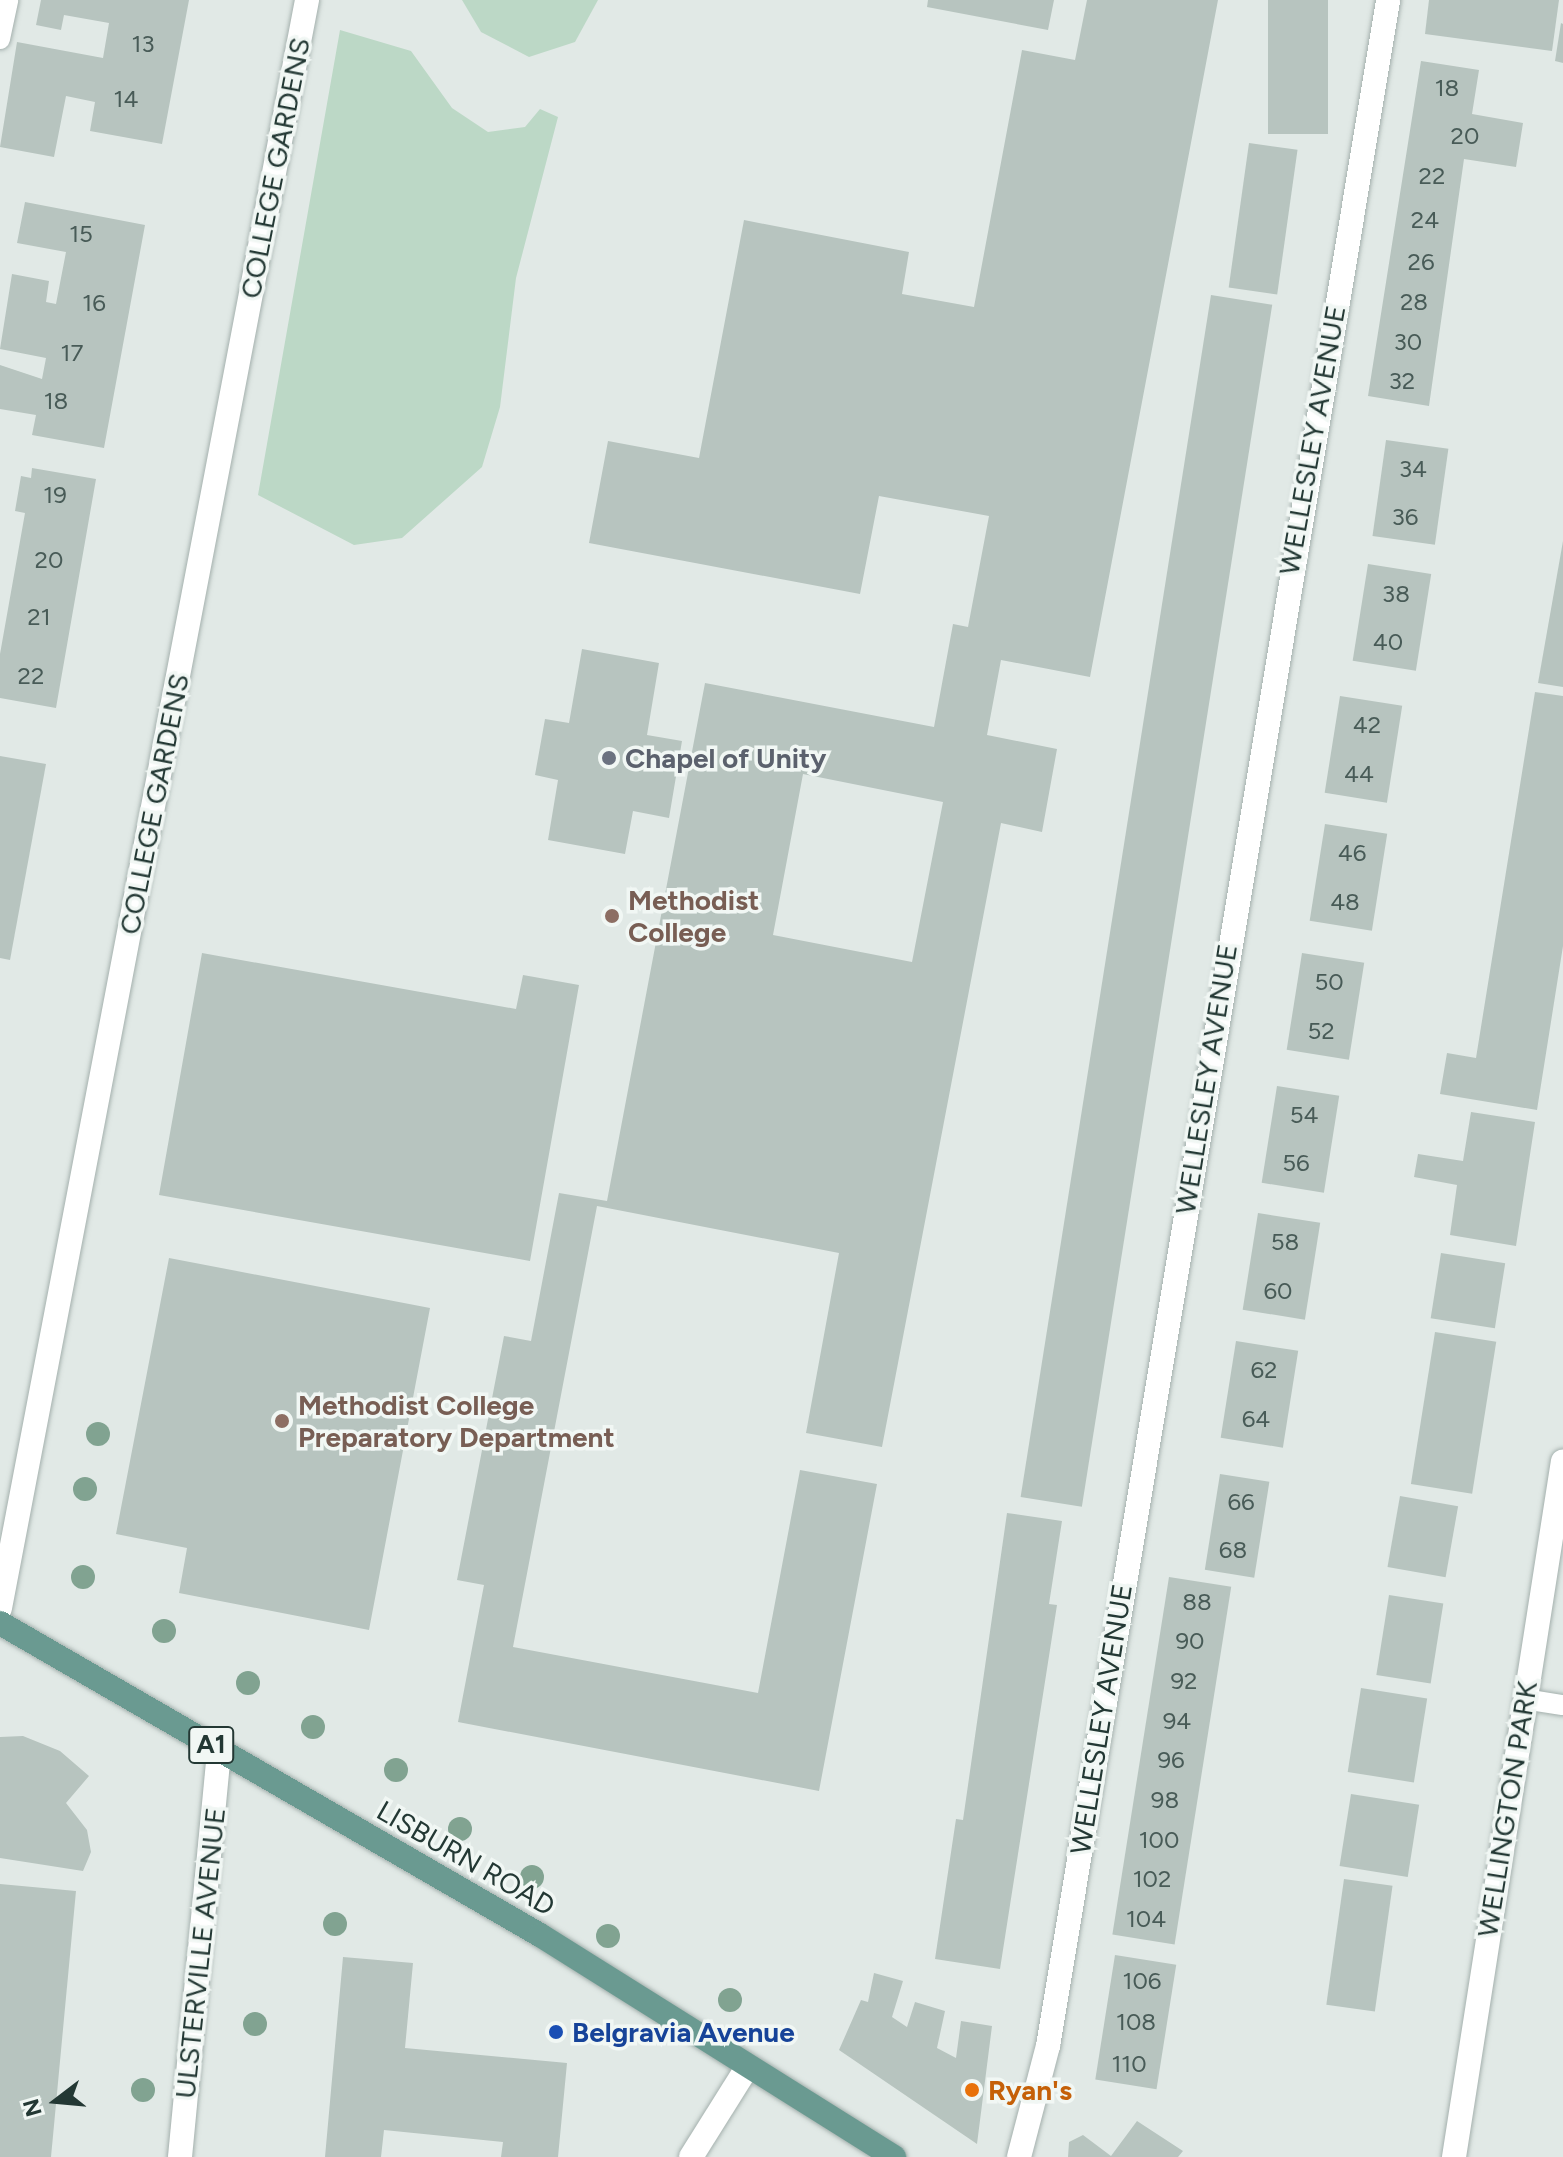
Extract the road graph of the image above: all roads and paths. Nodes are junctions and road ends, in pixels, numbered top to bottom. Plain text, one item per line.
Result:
1 (8, 0) edge
2 (307, 0) edge
3 (1388, 0) edge
4 (0, 39) edge
5 (1563, 1461) edge
6 (0, 1608) edge
7 (0, 1623) edge
8 (1524, 1699) junction
9 (1563, 1705) edge
10 (219, 1749) junction
11 (748, 2066) junction
12 (180, 2157) edge
13 (691, 2157) edge
14 (894, 2157) edge
15 (1019, 2157) edge
16 (1454, 2157) edge

1 - 4 lane
2 - 6 street, COLLEGE GARDENS
3 - 15 street, WELLESLEY AVENUE
5 - 8 street, WELLINGTON PARK
7 - 10 main road, LISBURN ROAD / A1
8 - 9 lane
8 - 16 street, WELLINGTON PARK
10 - 11 main road, LISBURN ROAD / A1
10 - 12 street, ULSTERVILLE AVENUE
11 - 13 street
11 - 14 main road, LISBURN ROAD / A1

